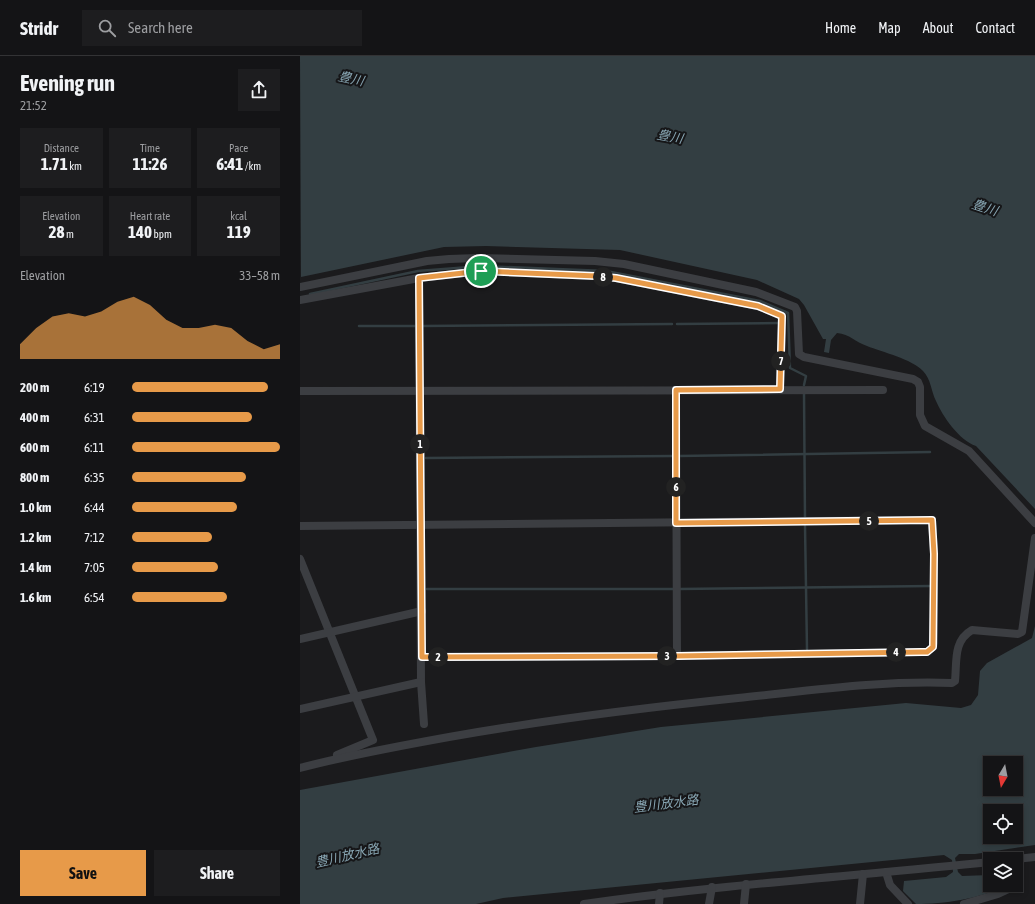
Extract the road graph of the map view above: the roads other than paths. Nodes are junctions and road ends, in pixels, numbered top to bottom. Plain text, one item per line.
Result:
1 (419, 278) junction
2 (300, 287) edge
3 (300, 300) edge
4 (780, 389) junction
5 (676, 390) junction
6 (883, 390) dead end
7 (300, 391) edge
8 (420, 392) junction
9 (1035, 522) edge
10 (676, 523) junction
11 (421, 524) junction
12 (300, 526) edge
13 (1035, 538) edge
14 (300, 559) edge
15 (422, 610) junction
16 (330, 632) junction
17 (300, 639) edge
18 (677, 656) junction
19 (422, 657) junction
20 (421, 682) junction
21 (356, 696) junction
22 (300, 709) edge
23 (424, 724) dead end
24 (328, 760) junction
25 (300, 768) edge
26 (1035, 857) edge
27 (1023, 858) edge
28 (983, 863) edge
29 (886, 872) junction
30 (864, 874) junction
31 (746, 884) junction
32 (712, 888) junction
33 (1002, 892) edge
34 (660, 893) junction
35 (596, 903) edge
36 (584, 904) edge
37 (659, 904) edge
38 (709, 904) edge
39 (744, 904) edge
40 (860, 904) edge
41 (908, 904) edge
42 (964, 904) edge

1 - 3 street
1 - 4 street
1 - 8 street
2 - 9 street
4 - 5 street
4 - 6 street
5 - 8 street
5 - 10 street
7 - 8 street
8 - 11 street
10 - 11 street
10 - 18 street
10 - 18 street
11 - 12 street
11 - 15 street
13 - 24 street
14 - 16 street
15 - 16 street
15 - 19 street
16 - 17 street
16 - 21 street
18 - 19 street
19 - 20 street
20 - 21 street
20 - 23 street
21 - 22 street
21 - 24 street
24 - 25 street
26 - 27 street
28 - 29 street
29 - 30 street
29 - 41 street
30 - 31 street
30 - 40 street
31 - 32 street
31 - 39 street
32 - 34 street
32 - 38 street
33 - 42 street
34 - 35 street
34 - 37 street
35 - 36 street

